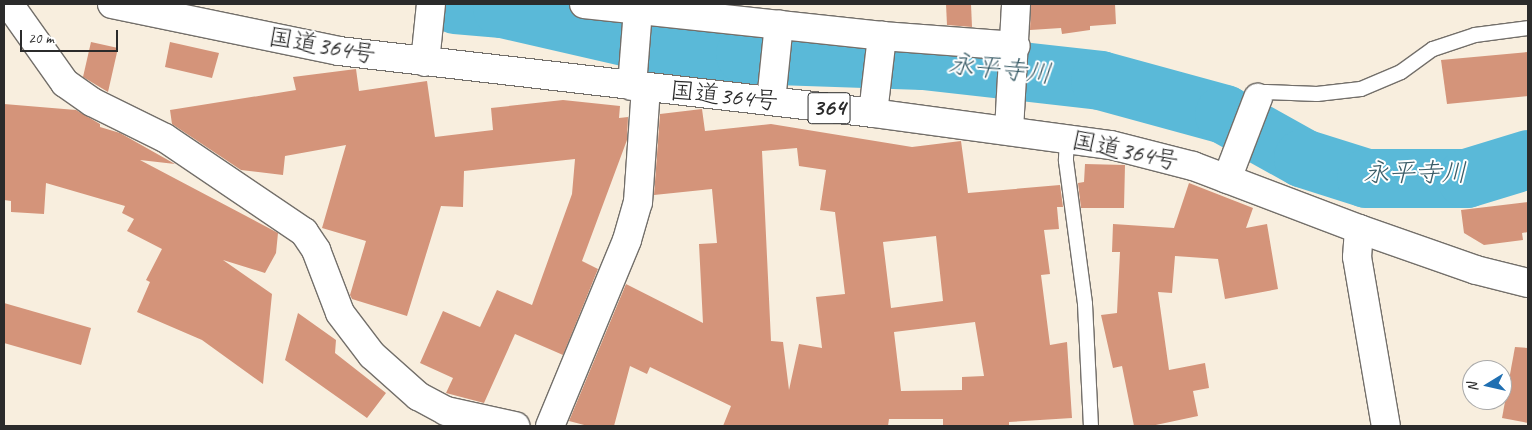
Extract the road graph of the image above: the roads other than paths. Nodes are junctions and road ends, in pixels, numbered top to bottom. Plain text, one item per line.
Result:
1 (9, 4) edge
2 (112, 4) edge
3 (431, 4) edge
4 (584, 4) edge
5 (1016, 4) edge
6 (638, 12) junction
7 (779, 28) junction
8 (1528, 28) edge
9 (882, 40) junction
10 (1016, 51) junction
11 (426, 54) junction
12 (637, 81) junction
13 (772, 93) junction
14 (1258, 98) joint
15 (874, 105) junction
16 (1010, 122) junction
17 (1067, 139) junction
18 (1230, 171) junction
19 (1358, 229) junction
20 (1528, 283) edge
21 (515, 426) edge
22 (550, 426) edge
23 (1092, 426) edge
24 (1386, 426) edge

1 - 21 main road
2 - 11 main road, 国道364号 / 364
3 - 11 main road
4 - 6 main road
5 - 10 main road
6 - 7 main road
6 - 12 main road
7 - 9 main road
7 - 13 main road
8 - 14 lane
9 - 10 main road
9 - 15 main road
10 - 16 main road
11 - 12 main road, 国道364号 / 364
12 - 13 main road, 国道364号 / 364
12 - 22 main road
13 - 15 main road, 国道364号 / 364
14 - 18 main road
15 - 16 main road, 国道364号 / 364
16 - 17 main road, 国道364号 / 364
17 - 18 main road, 国道364号 / 364
17 - 23 lane
18 - 19 main road, 国道364号 / 364
19 - 20 main road, 国道364号 / 364
19 - 24 main road

